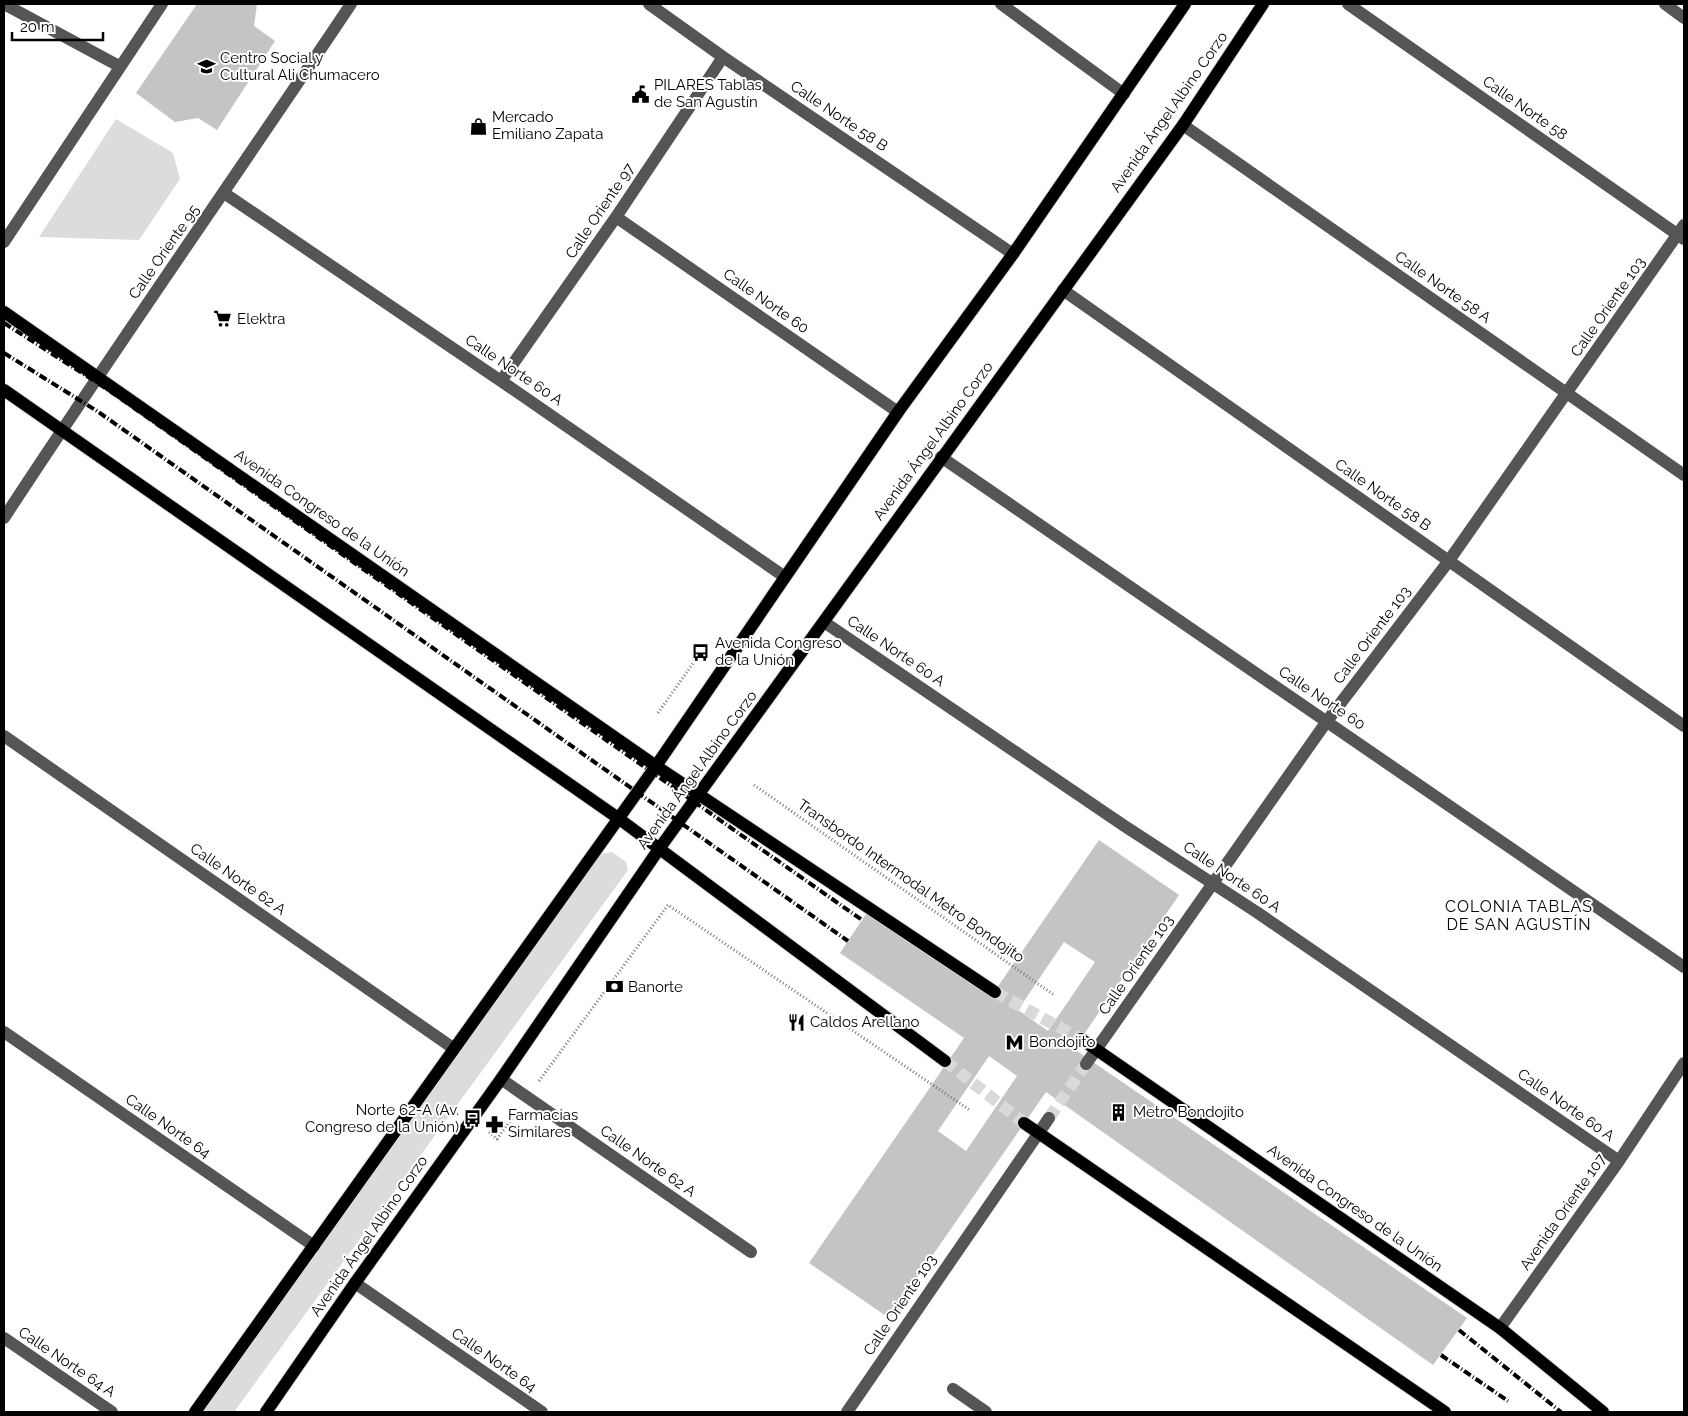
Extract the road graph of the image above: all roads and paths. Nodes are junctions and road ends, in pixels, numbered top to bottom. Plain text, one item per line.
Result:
1 (4, 4) edge
2 (162, 4) edge
3 (351, 4) edge
4 (649, 4) edge
5 (1000, 4) edge
6 (1185, 4) edge
7 (1263, 4) edge
8 (1348, 4) edge
9 (1665, 4) edge
10 (1684, 18) edge
11 (723, 57) junction
12 (119, 66) junction
13 (1124, 94) junction
14 (1183, 125) junction
15 (224, 193) junction
16 (616, 216) junction
17 (1682, 233) edge
18 (4, 242) edge
19 (1013, 254) junction
20 (1063, 290) junction
21 (4, 312) edge
22 (97, 376) junction
23 (501, 381) junction
24 (4, 390) edge
25 (1567, 394) junction
26 (898, 412) junction
27 (62, 429) junction
28 (941, 456) junction
29 (1684, 475) edge
30 (4, 518) edge
31 (1448, 562) junction
32 (785, 576) junction
33 (824, 622) junction
34 (701, 652) dead end
35 (658, 714) dead end
36 (1327, 721) junction
37 (1684, 726) edge
38 (4, 736) edge
39 (656, 766) junction
40 (754, 785) dead end
41 (699, 794) junction
42 (618, 818) junction
43 (659, 849) junction
44 (1214, 883) junction
45 (1684, 967) edge
46 (995, 992) tunnel mouth
47 (1054, 995) dead end
48 (4, 1032) edge
49 (1082, 1039) tunnel mouth
50 (453, 1048) junction
51 (1097, 1049) junction
52 (945, 1061) tunnel mouth
53 (1684, 1063) edge
54 (1086, 1064) tunnel mouth
55 (501, 1079) junction
56 (527, 1097) junction
57 (971, 1111) dead end
58 (1049, 1118) tunnel mouth
59 (1024, 1122) tunnel mouth
60 (1038, 1133) junction
61 (497, 1139) dead end
62 (1619, 1161) junction
63 (314, 1246) junction
64 (751, 1252) dead end
65 (355, 1283) junction
66 (1500, 1328) junction
67 (4, 1338) edge
68 (953, 1389) dead end
69 (1442, 1411) edge
70 (112, 1412) edge
71 (195, 1412) edge
72 (266, 1412) edge
73 (542, 1412) edge
74 (847, 1412) edge
75 (986, 1412) edge
76 (1603, 1412) edge

1 - 12 street
2 - 12 street
3 - 15 street, Calle Oriente 95
4 - 11 street, Calle Norte 58 B
5 - 13 street
6 - 13 main road
7 - 14 main road, Avenida Ángel Albino Corzo
8 - 17 street, Calle Norte 58
9 - 10 street
11 - 16 street, Calle Oriente 97
11 - 19 street, Calle Norte 58 B
12 - 18 street
13 - 19 main road
14 - 20 main road, Avenida Ángel Albino Corzo
14 - 25 street, Calle Norte 58 A
15 - 22 street, Calle Oriente 95
15 - 23 street, Calle Norte 60 A
16 - 23 street, Calle Oriente 97
16 - 26 street, Calle Norte 60
17 - 25 street, Calle Oriente 103
19 - 26 main road
20 - 28 main road, Avenida Ángel Albino Corzo
20 - 31 street, Calle Norte 58 B
21 - 22 main road, Avenida Congreso de la Unión
22 - 27 street, Calle Oriente 95
22 - 39 main road, Avenida Congreso de la Unión
23 - 32 street, Calle Norte 60 A
24 - 27 main road
25 - 29 street, Calle Norte 58 A
25 - 31 street, Calle Oriente 103
26 - 32 main road
27 - 30 street, Calle Oriente 95
27 - 42 main road
28 - 33 main road, Avenida Ángel Albino Corzo
28 - 36 street, Calle Norte 60
31 - 36 street, Calle Oriente 103
31 - 37 street, Calle Norte 58 B
32 - 39 main road
33 - 41 main road, Avenida Ángel Albino Corzo
33 - 44 street, Calle Norte 60 A
34 - 35 path
36 - 44 street, Calle Oriente 103
36 - 45 street, Calle Norte 60
38 - 50 street, Calle Norte 62 A
39 - 41 main road, Avenida Congreso de la Unión
39 - 42 main road
40 - 47 path, Transbordo Intermodal Metro Bondojito
41 - 43 main road, Avenida Ángel Albino Corzo
41 - 46 main road, Avenida Congreso de la Unión
42 - 43 main road
42 - 50 main road
43 - 52 main road
43 - 55 main road, Avenida Ángel Albino Corzo
44 - 51 street, Calle Oriente 103
44 - 62 street, Calle Norte 60 A
48 - 63 street, Calle Norte 64
49 - 51 main road, Avenida Congreso de la Unión
50 - 63 main road
51 - 54 street, Calle Oriente 103
51 - 66 main road, Avenida Congreso de la Unión
53 - 62 street, Avenida Oriente 107
55 - 56 street, Calle Norte 62 A
55 - 65 main road, Avenida Ángel Albino Corzo
56 - 57 path
56 - 61 path
56 - 64 street, Calle Norte 62 A
58 - 60 street, Calle Oriente 103
59 - 60 main road
60 - 69 main road
60 - 74 street, Calle Oriente 103
62 - 66 street, Avenida Oriente 107
63 - 71 main road
65 - 72 main road, Avenida Ángel Albino Corzo
65 - 73 street, Calle Norte 64
66 - 76 main road, Avenida Congreso de la Unión
67 - 70 street, Calle Norte 64 A
68 - 75 street

